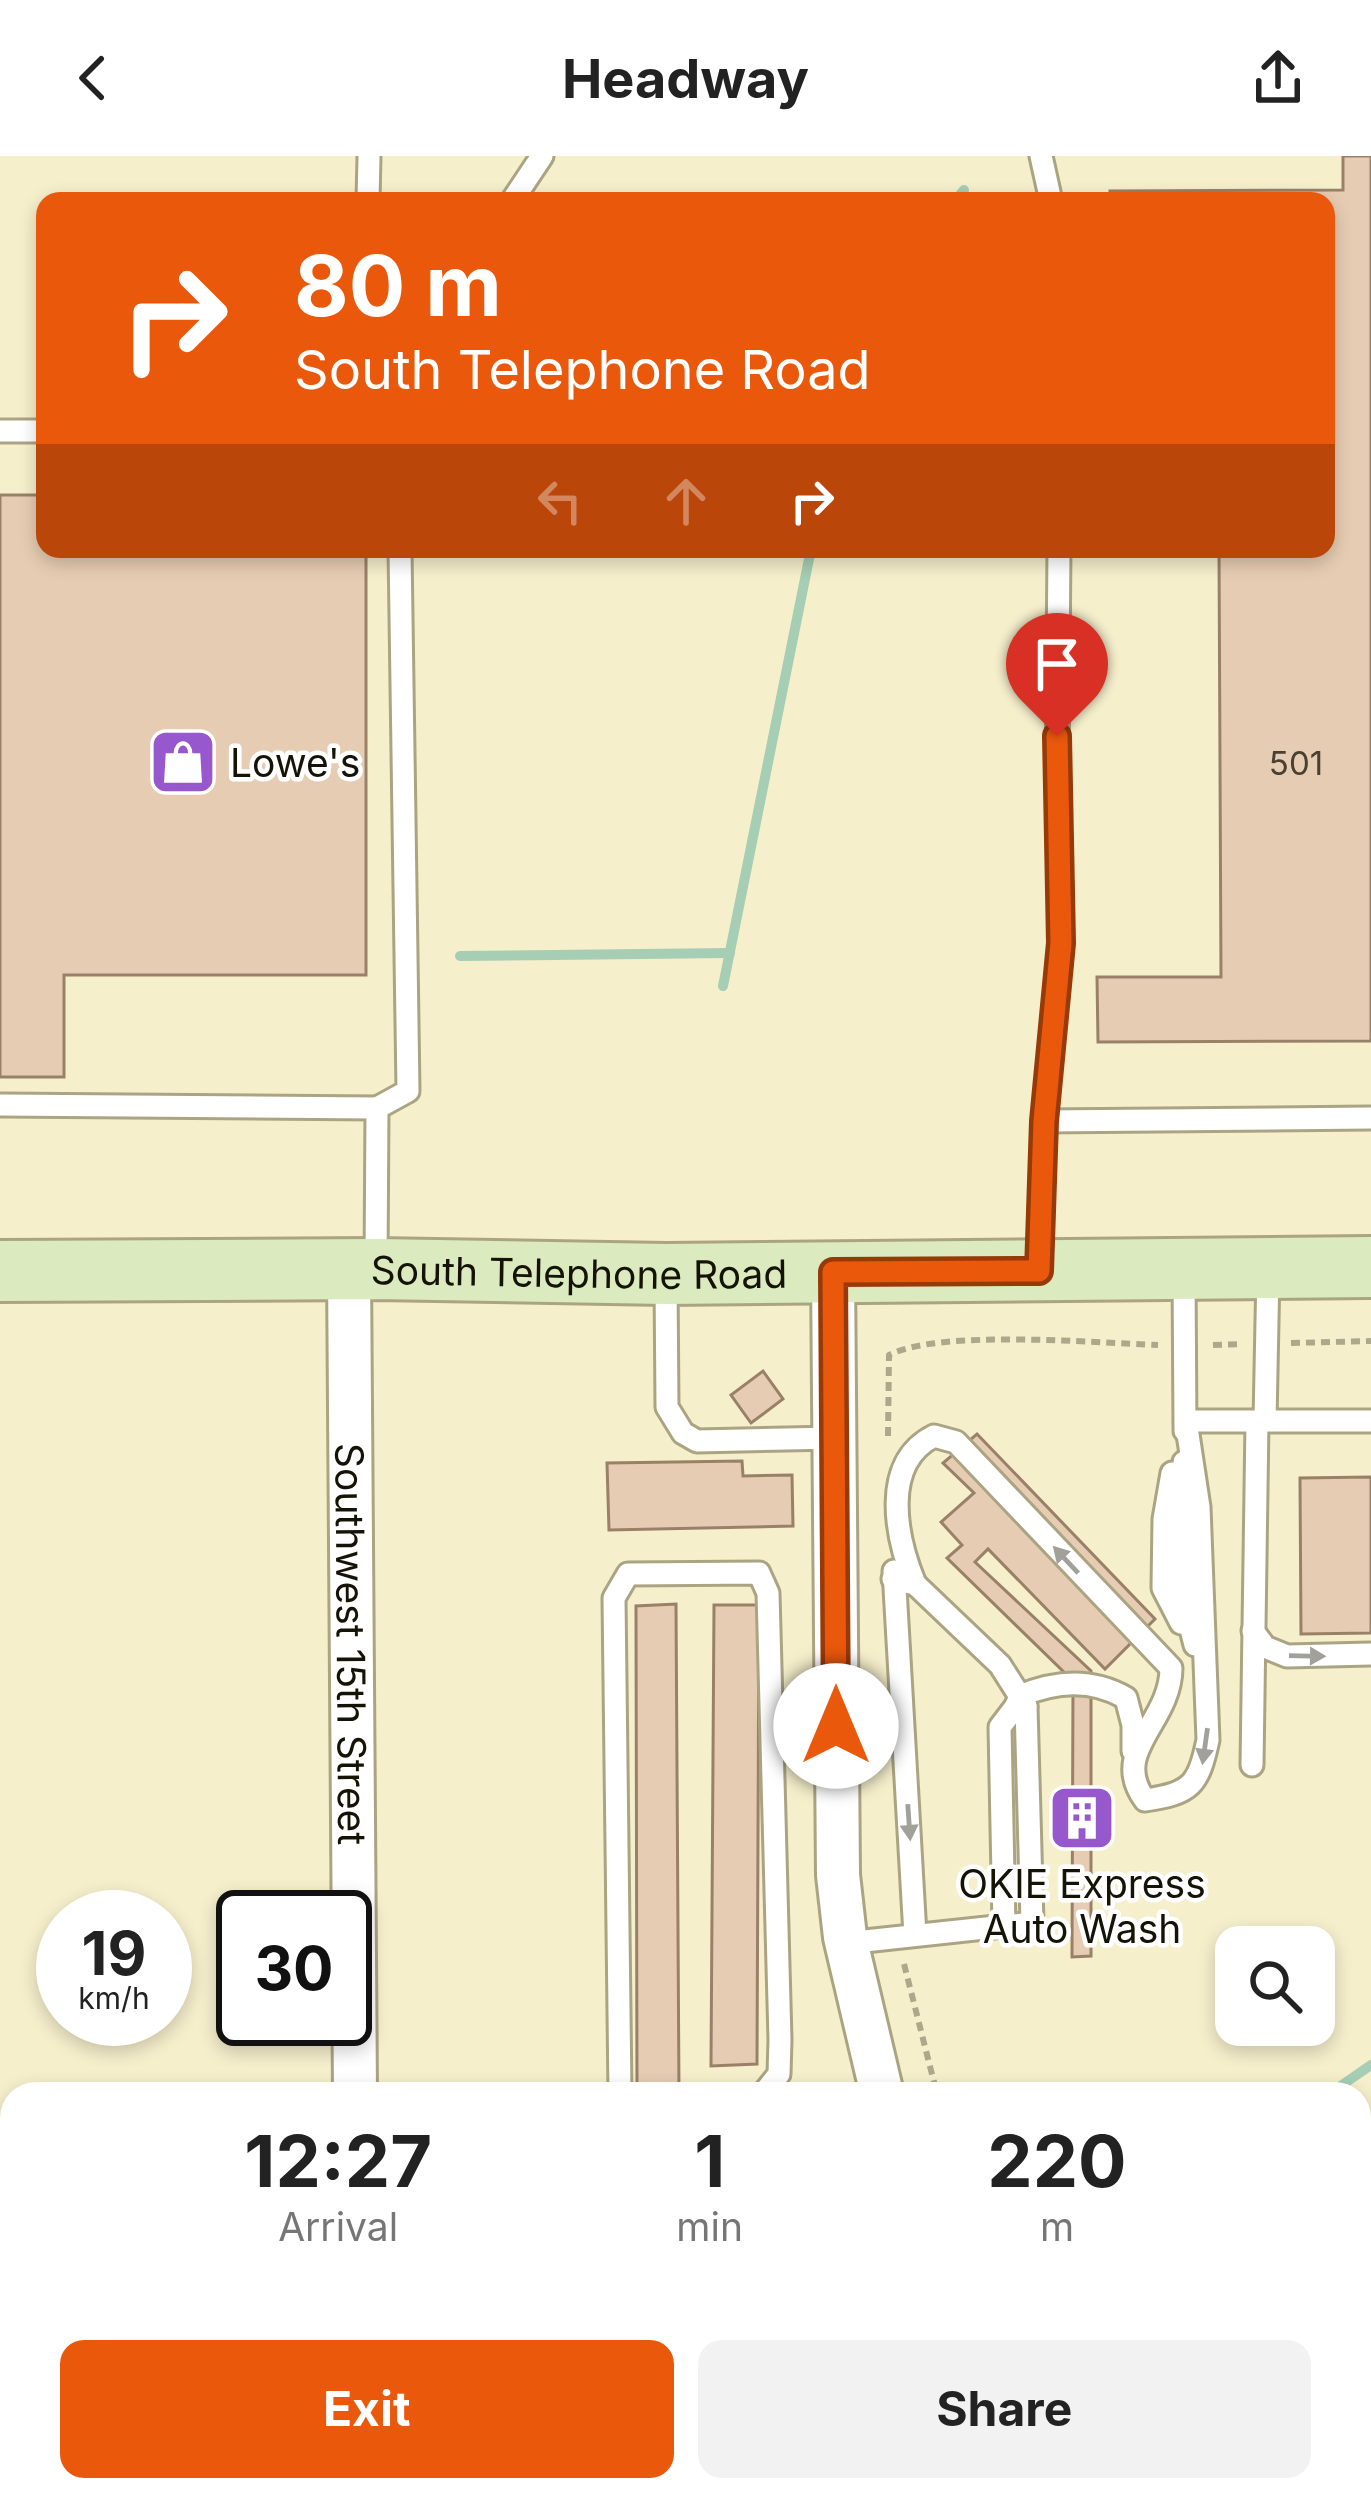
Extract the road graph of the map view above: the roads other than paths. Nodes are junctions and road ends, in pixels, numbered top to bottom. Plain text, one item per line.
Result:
1 (368, 156) edge
2 (542, 156) edge
3 (1041, 156) edge
4 (368, 192) edge
5 (518, 192) edge
6 (1049, 192) edge
7 (0, 431) edge
8 (36, 431) edge
9 (400, 558) edge
10 (1059, 558) edge
11 (0, 1106) edge
12 (377, 1108) junction
13 (1371, 1118) edge
14 (1044, 1121) junction
15 (1268, 1268) junction
16 (1371, 1268) edge
17 (363, 1269) junction
18 (1184, 1269) junction
19 (0, 1271) edge
20 (1039, 1271) junction
21 (833, 1272) junction
22 (666, 1274) junction
23 (1186, 1420) junction
24 (1371, 1420) edge
25 (1261, 1421) junction
26 (834, 1438) junction
27 (904, 1581) junction
28 (1253, 1631) junction
29 (1371, 1654) edge
30 (1208, 1702) junction
31 (1020, 1703) junction
32 (1133, 1758) junction
33 (1252, 1765) dead end
34 (1004, 1926) junction
35 (907, 1936) junction
36 (846, 1943) junction
37 (355, 2082) edge
38 (620, 2082) edge
39 (773, 2082) edge
40 (879, 2082) edge

1 - 4 lane
2 - 5 lane
3 - 6 lane
7 - 8 lane
9 - 12 lane
10 - 14 lane
11 - 12 lane
12 - 17 lane
13 - 14 lane
14 - 20 lane
15 - 16 main road, South Telephone Road
15 - 18 main road, South Telephone Road
15 - 25 lane
17 - 19 main road, South Telephone Road
17 - 22 main road, South Telephone Road
17 - 37 street, Southwest 15th Street
18 - 20 main road, South Telephone Road
18 - 23 lane
20 - 21 main road, South Telephone Road
21 - 22 main road, South Telephone Road
21 - 26 street
22 - 26 lane
23 - 25 lane
23 - 30 lane
23 - 30 lane
24 - 25 lane
25 - 28 lane
26 - 36 street
27 - 31 lane
32 -> 27 lane
27 -> 35 lane
28 -> 29 lane
28 - 33 lane
30 -> 32 lane
31 - 32 lane
31 - 34 lane
31 - 34 lane
34 - 35 lane
35 - 36 lane
36 - 40 street
38 - 39 lane

